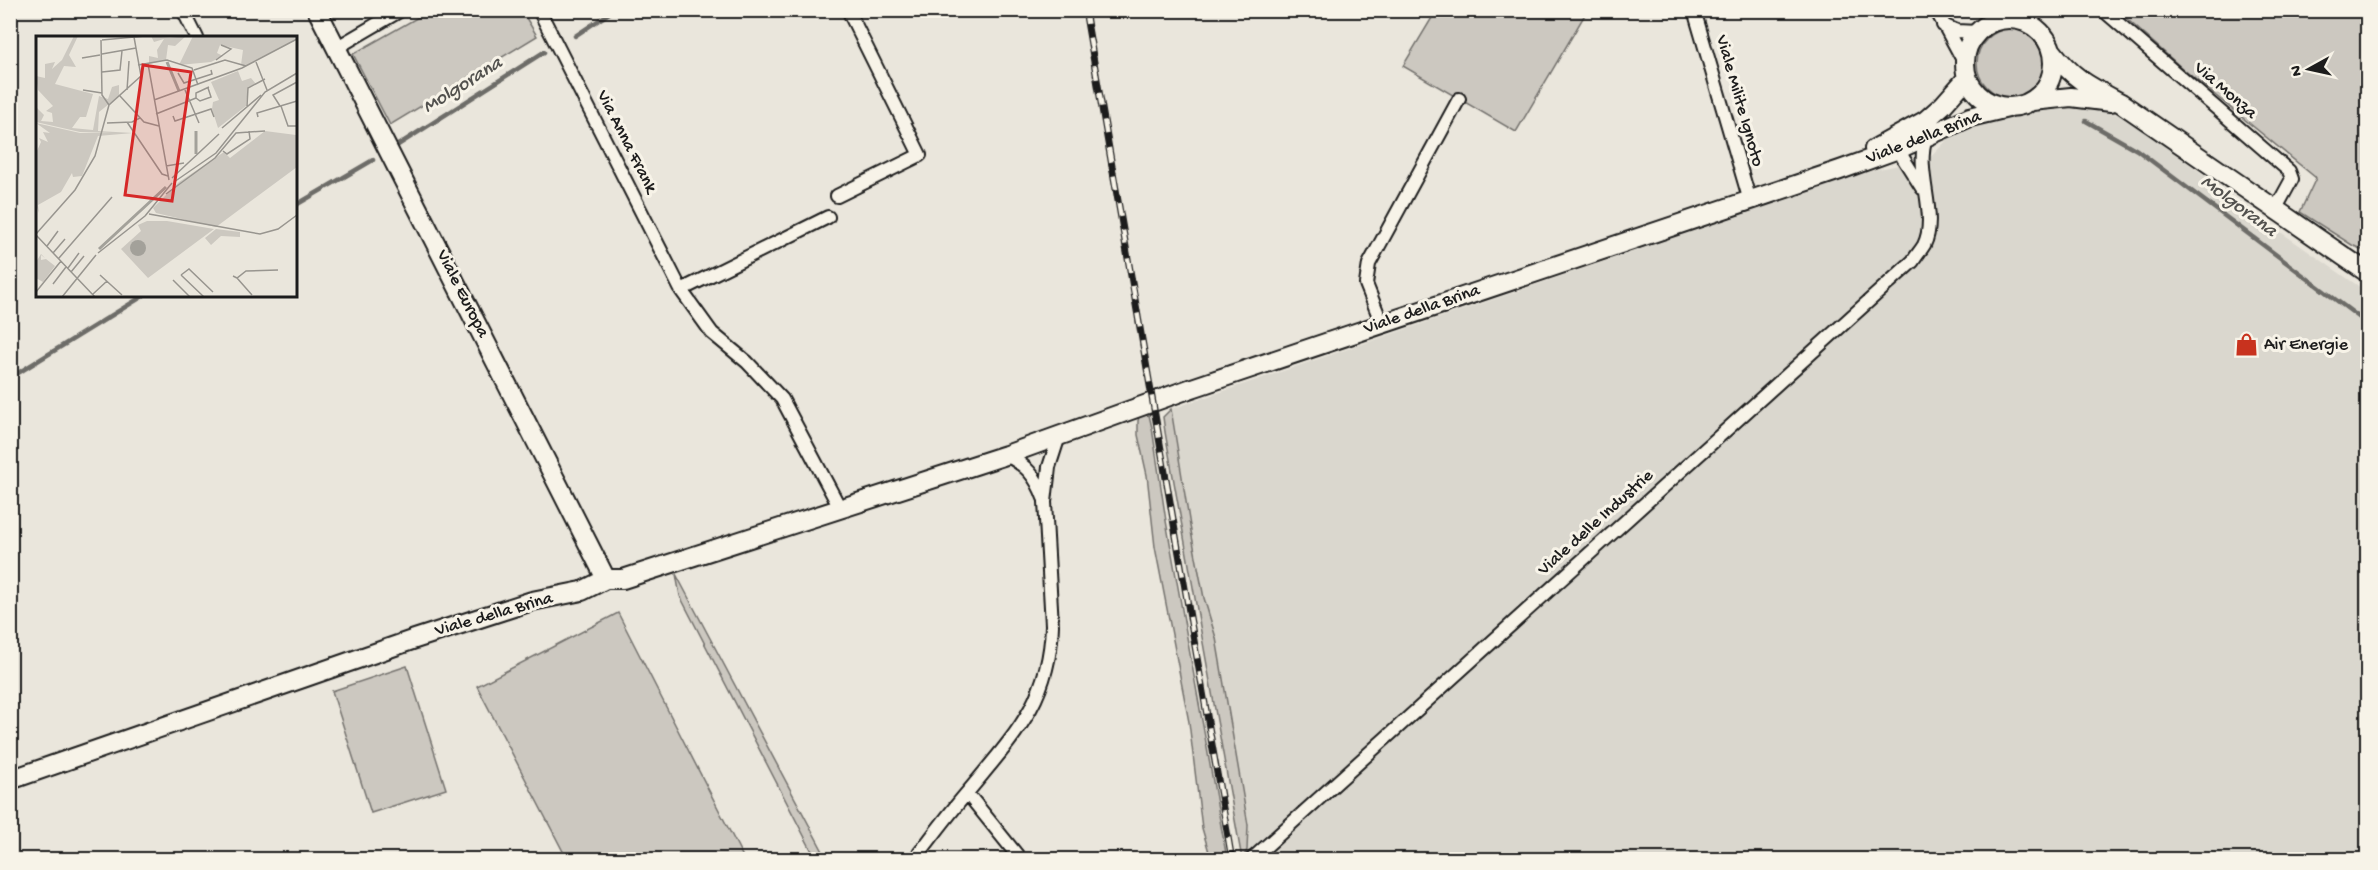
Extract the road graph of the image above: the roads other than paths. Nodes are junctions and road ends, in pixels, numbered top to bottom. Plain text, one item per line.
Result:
1 (183, 10) edge
2 (317, 10) edge
3 (401, 10) edge
4 (539, 10) edge
5 (848, 10) edge
6 (1694, 10) edge
7 (1936, 10) edge
8 (2103, 10) edge
9 (2016, 15) edge
10 (1981, 22) edge
11 (1942, 25) junction
12 (196, 36) edge
13 (336, 48) junction
14 (2052, 51) junction
15 (1966, 70) junction
16 (1459, 99) dead end
17 (2032, 101) junction
18 (2121, 103) junction
19 (2008, 108) junction
20 (1926, 128) junction
21 (1901, 148) junction
22 (1840, 170) junction
23 (1925, 194) junction
24 (837, 196) dead end
25 (1750, 201) junction
26 (2275, 210) junction
27 (828, 217) dead end
28 (2367, 273) edge
29 (681, 290) junction
30 (1382, 324) junction
31 (1059, 436) junction
32 (1006, 455) junction
33 (1045, 502) junction
34 (841, 510) junction
35 (606, 579) junction
36 (10, 780) edge
37 (967, 793) junction
38 (914, 860) edge
39 (1021, 860) edge
40 (1251, 860) edge

1 - 12 street
2 - 13 street, Viale Europa
3 - 13 street
4 - 29 street, Via Anna Frank
5 - 24 street
6 - 25 street, Viale Milite Ignoto
7 - 11 street
8 - 26 street, Via Monza
9 - 10 street
9 - 14 street
10 - 11 street
10 - 15 street
11 - 15 street
13 - 35 street, Viale Europa
14 - 17 street
14 - 18 street
15 - 19 street
15 - 20 street, Viale della Brina
16 - 30 street
17 - 18 street
17 - 19 street
18 - 26 street
19 - 20 street, Viale della Brina
20 - 21 street, Viale della Brina
20 - 22 street, Viale della Brina
20 - 23 street, Viale delle Industrie
21 - 22 street, Viale della Brina
21 - 23 street, Viale delle Industrie
22 - 25 street, Viale della Brina
23 - 40 street, Viale delle Industrie
25 - 30 street, Viale della Brina
26 - 28 street
27 - 29 street
29 - 34 street, Via Anna Frank
30 - 31 street, Viale della Brina
31 - 32 street, Viale della Brina
31 - 33 street
32 - 33 street
32 - 34 street, Viale della Brina
33 - 37 street
34 - 35 street, Viale della Brina
35 - 36 street, Viale della Brina
37 - 38 street
37 - 39 street

